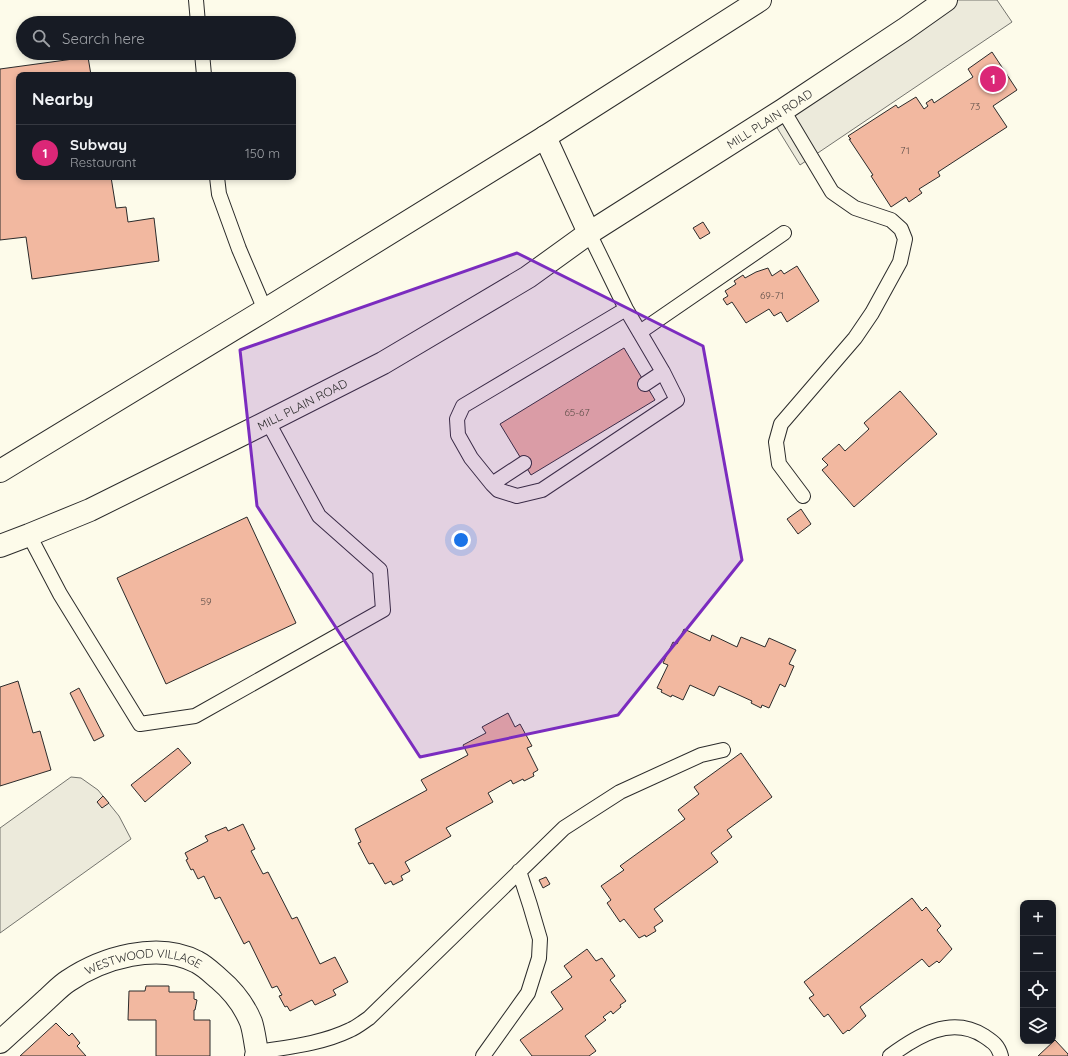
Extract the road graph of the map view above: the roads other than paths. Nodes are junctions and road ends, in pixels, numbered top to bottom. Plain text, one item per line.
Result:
1 (196, 0) edge
2 (760, 0) edge
3 (946, 0) edge
4 (197, 16) edge
5 (203, 60) edge
6 (204, 72) edge
7 (783, 110) junction
8 (545, 137) junction
9 (217, 180) edge
10 (588, 233) junction
11 (784, 233) dead end
12 (626, 309) junction
13 (265, 310) junction
14 (640, 332) junction
15 (663, 372) junction
16 (645, 384) dead end
17 (268, 422) junction
18 (524, 463) dead end
19 (0, 471) edge
20 (492, 484) junction
21 (803, 496) dead end
22 (29, 536) junction
23 (0, 546) edge
24 (723, 750) dead end
25 (519, 871) junction
26 (0, 1042) edge
27 (256, 1054) edge
28 (483, 1056) edge
29 (890, 1056) edge
30 (1002, 1056) edge

1 - 4 lane
2 - 8 street
3 - 7 street, MILL PLAIN ROAD
5 - 6 lane
7 - 10 street, MILL PLAIN ROAD
7 - 21 lane
8 - 10 street
8 - 13 street
9 - 13 lane
10 - 12 lane
10 - 17 street, MILL PLAIN ROAD
11 - 14 lane
12 - 14 lane
12 - 20 lane
13 - 19 street
14 - 15 lane
15 - 16 lane
15 - 20 lane
17 - 22 street, MILL PLAIN ROAD
17 - 22 lane
18 - 20 lane
22 - 23 street, MILL PLAIN ROAD
24 - 25 lane
25 - 27 lane
25 - 28 lane
26 - 27 street, WESTWOOD VILLAGE
29 - 30 lane

